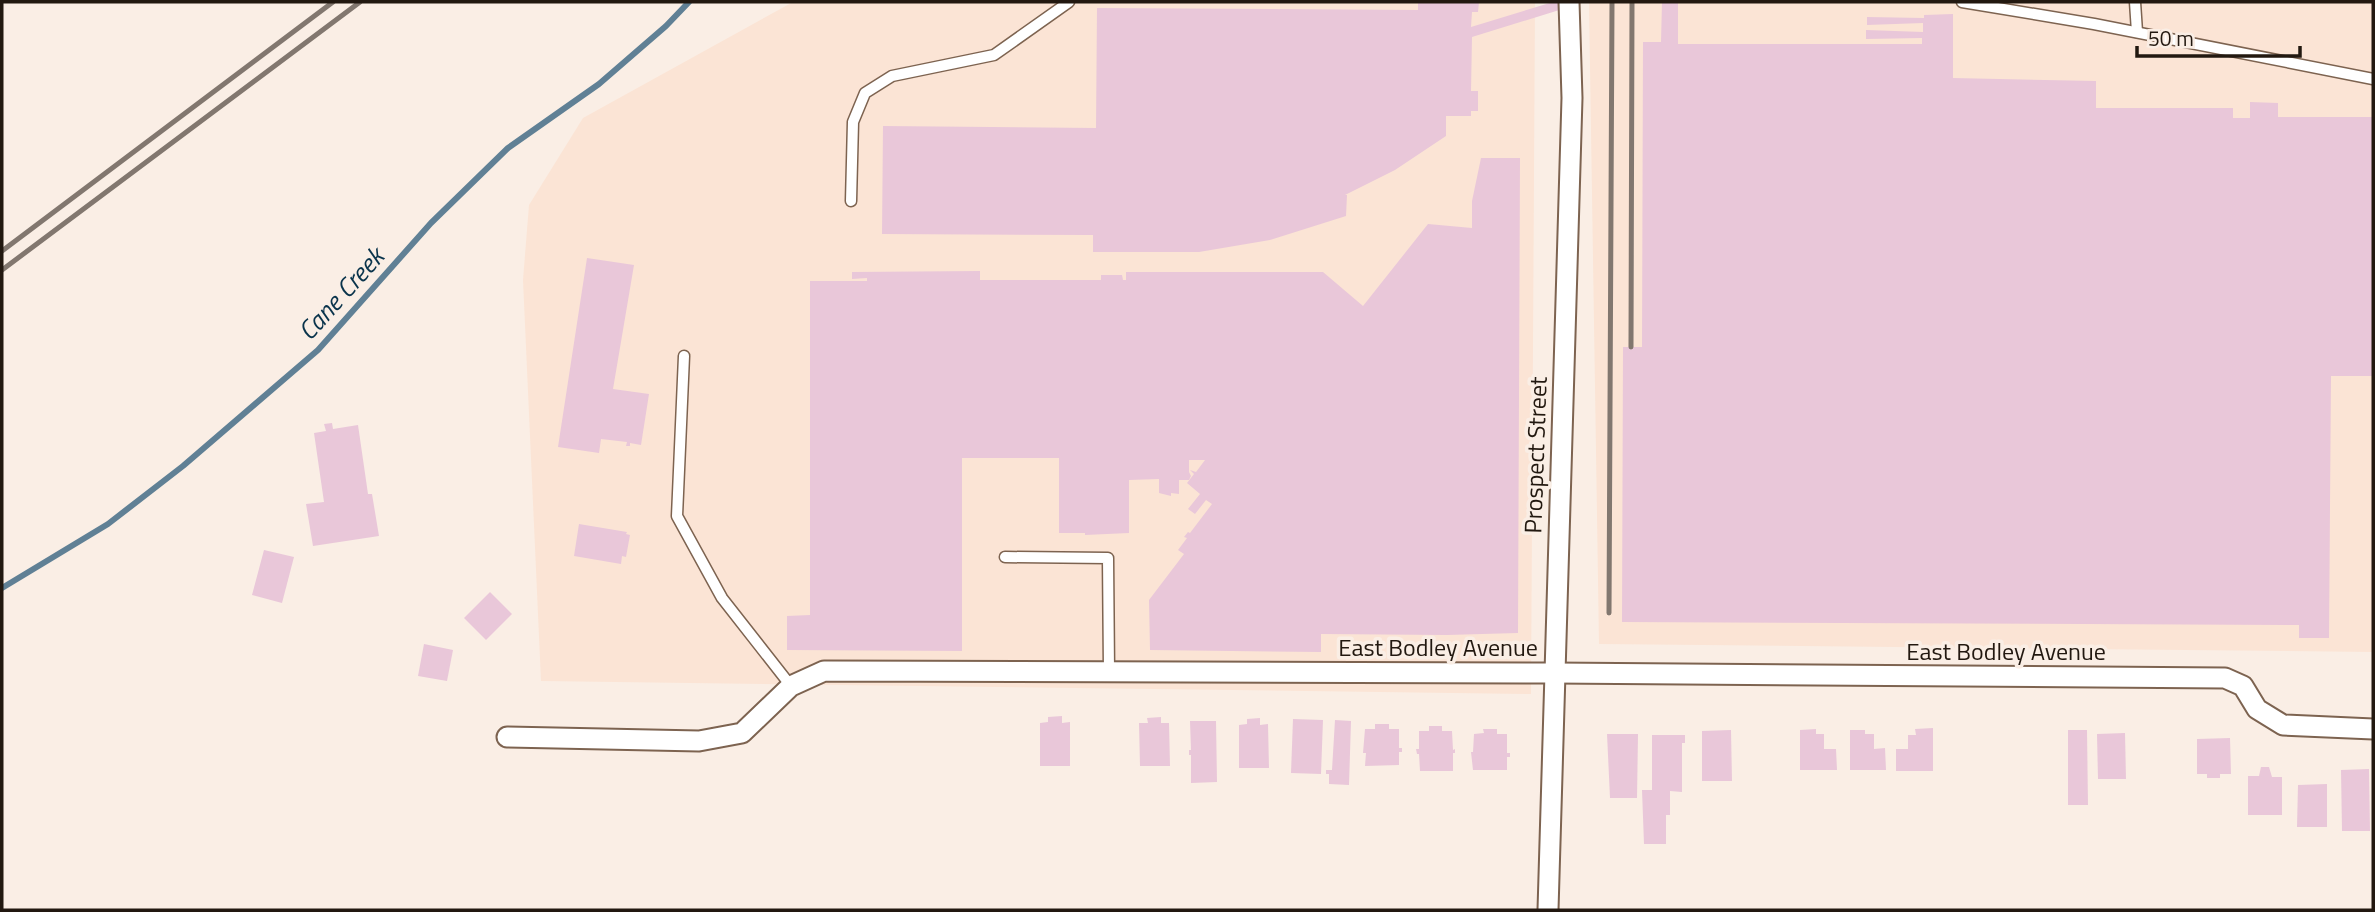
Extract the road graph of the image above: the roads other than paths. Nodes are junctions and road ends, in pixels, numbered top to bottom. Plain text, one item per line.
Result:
1 (1069, 2) edge
2 (1569, 2) edge
3 (1962, 2) edge
4 (2135, 2) edge
5 (2137, 32) junction
6 (2373, 79) edge
7 (851, 201) dead end
8 (684, 356) dead end
9 (1005, 557) dead end
10 (1109, 671) junction
11 (1553, 673) junction
12 (791, 686) junction
13 (2373, 729) edge
14 (507, 737) dead end
15 (1548, 910) edge

1 - 7 lane
2 - 11 street, Prospect Street
3 - 5 lane
4 - 5 lane
5 - 6 lane
8 - 12 lane
9 - 10 lane
10 - 11 street, East Bodley Avenue
10 - 12 street, East Bodley Avenue
11 - 13 street, East Bodley Avenue
11 - 15 street, Prospect Street
12 - 14 street, East Bodley Avenue

